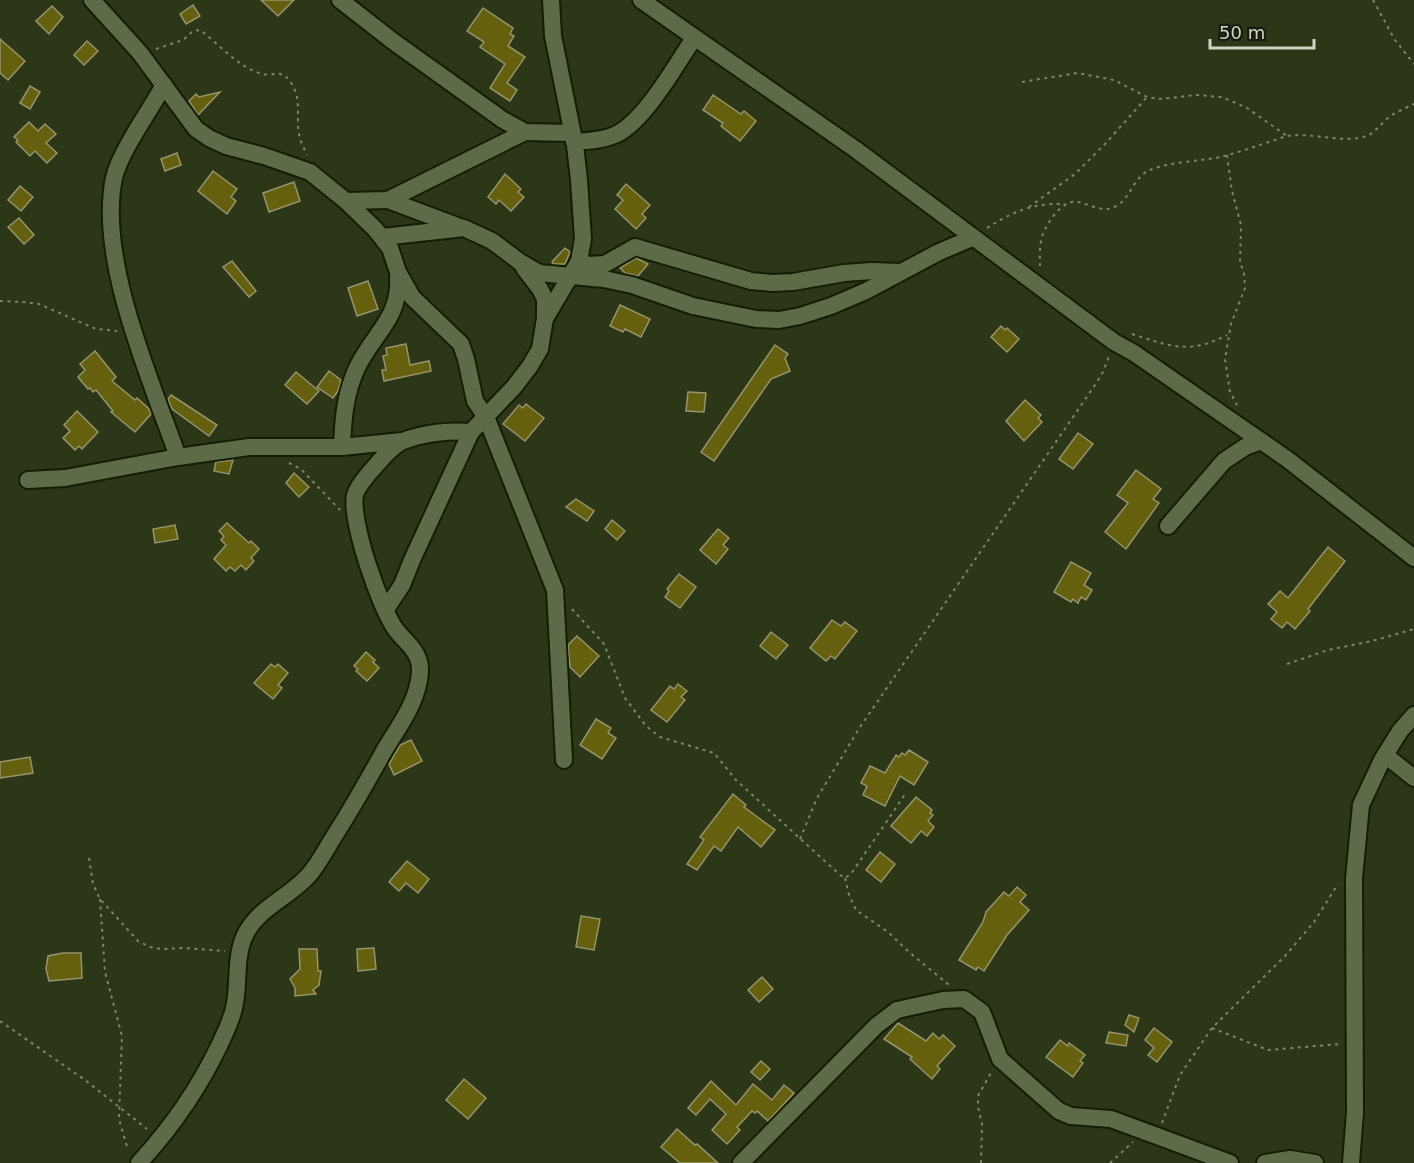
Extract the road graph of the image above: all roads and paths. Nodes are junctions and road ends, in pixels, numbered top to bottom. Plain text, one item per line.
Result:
1 (92, 0) edge
2 (340, 0) edge
3 (550, 0) edge
4 (641, 0) edge
5 (1373, 0) edge
6 (694, 38) junction
7 (140, 53) junction
8 (1414, 64) edge
9 (1022, 82) dead end
10 (164, 85) junction
11 (1147, 97) junction
12 (1414, 104) edge
13 (525, 132) junction
14 (1287, 136) junction
15 (572, 138) junction
16 (1227, 155) junction
17 (319, 179) junction
18 (388, 200) junction
19 (346, 201) junction
20 (1065, 204) junction
21 (1029, 207) junction
22 (464, 228) junction
23 (383, 237) junction
24 (972, 238) junction
25 (520, 262) junction
26 (575, 268) junction
27 (398, 272) junction
28 (901, 272) junction
29 (1043, 290) junction
30 (0, 301) edge
31 (545, 318) junction
32 (134, 333) junction
33 (1130, 333) dead end
34 (1229, 334) junction
35 (1114, 342) junction
36 (1240, 412) dead end
37 (486, 417) junction
38 (471, 432) junction
39 (402, 441) junction
40 (1261, 441) junction
41 (270, 447) junction
42 (342, 447) junction
43 (178, 457) junction
44 (28, 480) dead end
45 (357, 522) junction
46 (1168, 526) dead end
47 (1414, 558) edge
48 (555, 591) junction
49 (386, 609) junction
50 (1414, 629) edge
51 (1287, 664) dead end
52 (1414, 715) edge
53 (1385, 754) junction
54 (564, 760) dead end
55 (1414, 778) edge
56 (906, 792) dead end
57 (800, 838) junction
58 (89, 858) dead end
59 (844, 878) junction
60 (1339, 881) dead end
61 (100, 899) junction
62 (240, 952) junction
63 (964, 999) junction
64 (0, 1021) edge
65 (1212, 1028) junction
66 (1355, 1042) junction
67 (1000, 1059) junction
68 (120, 1107) junction
69 (1150, 1134) junction
70 (161, 1140) junction
71 (134, 1159) edge
72 (741, 1163) edge
73 (981, 1163) edge
74 (1110, 1163) edge
75 (1230, 1163) edge
76 (1265, 1163) edge
77 (1315, 1163) edge
78 (1351, 1163) edge

1 - 7 street
2 - 13 street
3 - 15 street
4 - 6 street
5 - 8 path
6 - 15 street
6 - 24 street
7 - 10 street
7 - 17 path
9 - 11 path
10 - 17 street
10 - 32 street
11 - 14 path
11 - 21 path
12 - 14 path
13 - 15 street
13 - 18 street
14 - 16 path
15 - 26 street
16 - 20 path
16 - 34 path
17 - 19 street
18 - 19 street
18 - 22 street
19 - 23 street
20 - 21 path
20 - 29 path
21 - 24 path
22 - 23 street
22 - 25 street
23 - 27 street
24 - 28 street
24 - 29 street
25 - 26 street
25 - 31 street
26 - 28 street
26 - 28 street
26 - 31 street
27 - 37 street
27 - 42 street
29 - 35 street
30 - 32 path
31 - 37 street
32 - 43 street
33 - 34 path
34 - 36 path
35 - 40 street
35 - 57 path
37 - 38 street
37 - 48 street
38 - 39 street
38 - 49 street
39 - 42 street
39 - 45 street
40 - 46 street
40 - 47 street
41 - 42 street
41 - 43 street
41 - 45 path
43 - 44 street
45 - 49 street
48 - 54 street
48 - 57 path
49 - 62 street
50 - 51 path
52 - 53 street
53 - 55 street
53 - 66 street
56 - 59 path
57 - 59 path
58 - 61 path
59 - 63 path
60 - 65 path
61 - 62 path
61 - 68 path
62 - 70 street
63 - 67 street
63 - 72 street
64 - 68 path
65 - 66 path
65 - 69 path
66 - 78 street
67 - 69 street
67 - 73 path
68 - 70 path
68 - 71 path
69 - 74 path
69 - 75 street
70 - 71 street
76 - 77 street

